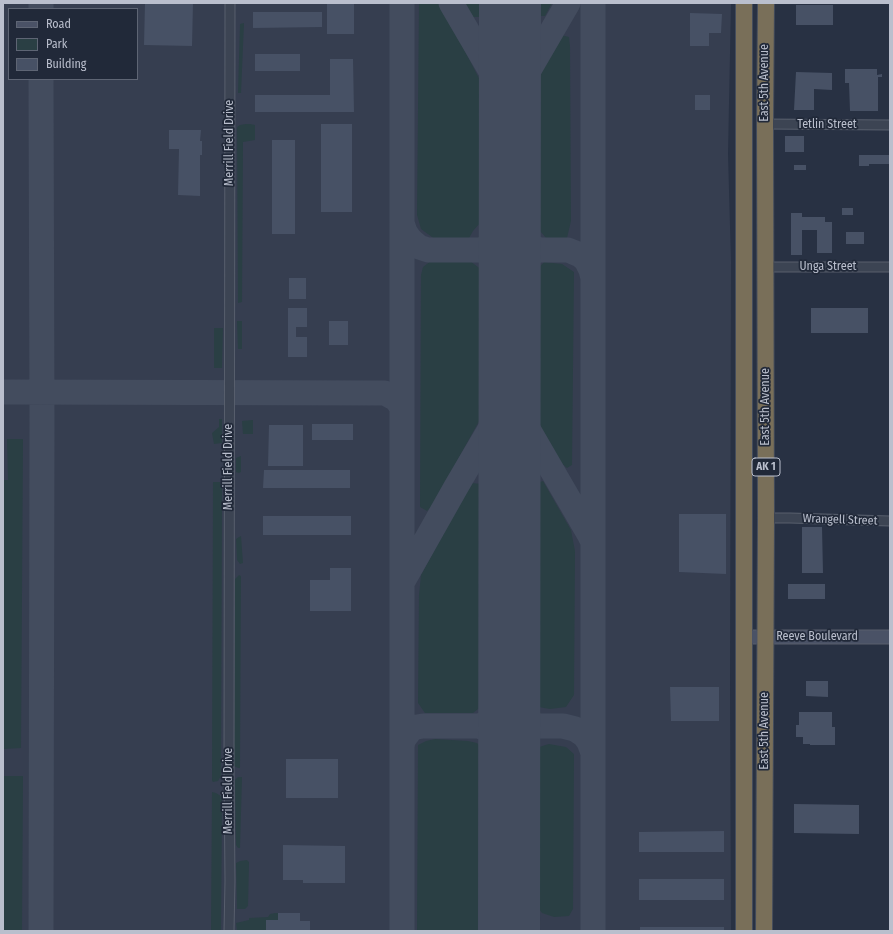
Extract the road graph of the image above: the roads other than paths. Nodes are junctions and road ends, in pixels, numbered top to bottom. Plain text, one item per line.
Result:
1 (230, 3) edge
2 (744, 3) edge
3 (766, 3) edge
4 (765, 124) junction
5 (890, 125) edge
6 (766, 267) junction
7 (890, 267) edge
8 (766, 518) junction
9 (890, 521) edge
10 (745, 637) junction
11 (765, 637) junction
12 (890, 637) edge
13 (229, 931) edge
14 (744, 931) edge
15 (764, 931) edge

1 - 13 street, Merrill Field Drive
2 - 10 highway, East 5th Avenue / AK 1
3 - 4 highway, East 5th Avenue / AK 1
4 - 5 street, Tetlin Street
4 - 6 highway, East 5th Avenue / AK 1
6 - 7 street, Unga Street
6 - 8 highway, East 5th Avenue / AK 1
8 - 9 street, Wrangell Street
8 - 11 highway, East 5th Avenue / AK 1
10 - 11 street, Reeve Boulevard
10 - 14 highway, East 5th Avenue / AK 1
11 - 12 street, Reeve Boulevard
11 - 15 highway, East 5th Avenue / AK 1

